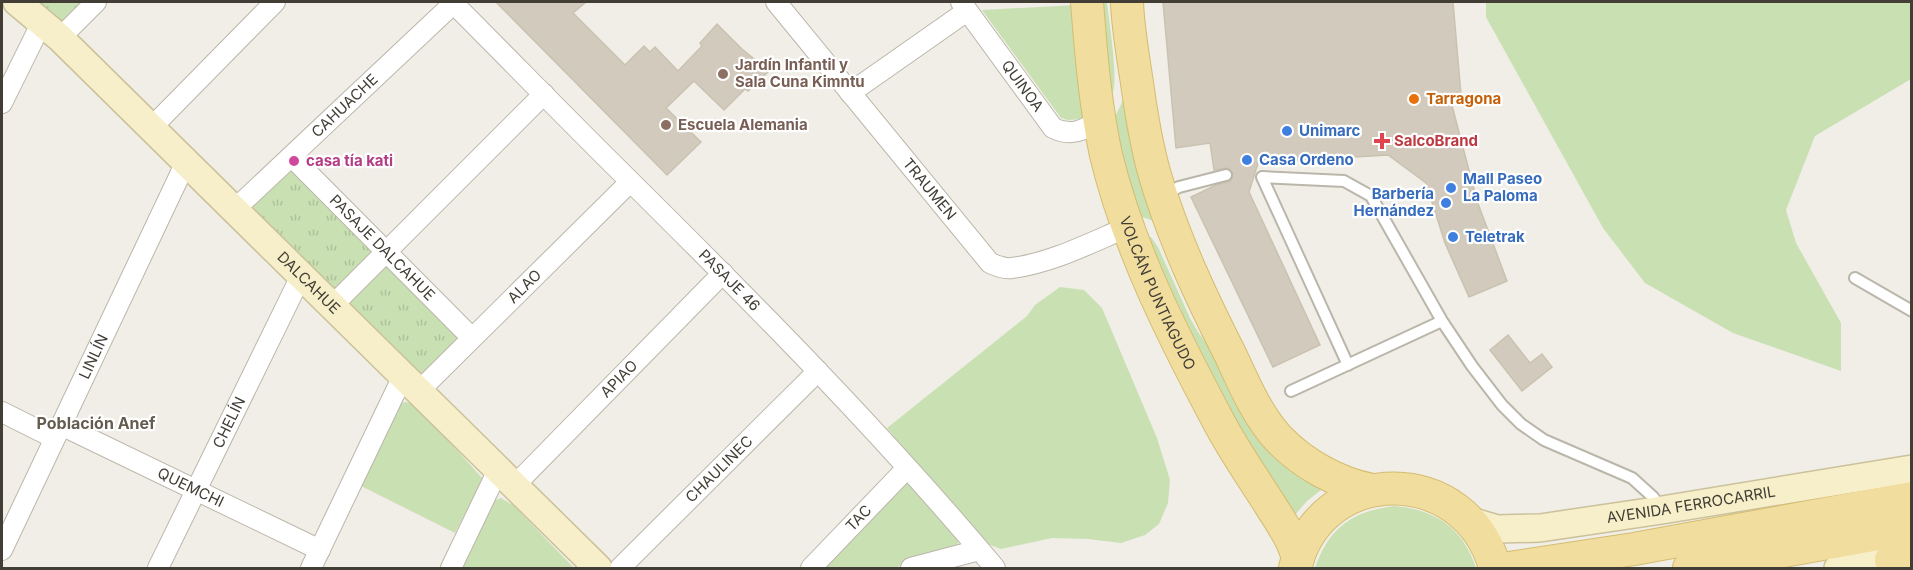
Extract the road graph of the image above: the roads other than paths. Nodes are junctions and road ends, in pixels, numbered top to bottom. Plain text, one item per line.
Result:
1 (17, 2) edge
2 (96, 2) edge
3 (275, 2) edge
4 (453, 2) edge
5 (776, 2) edge
6 (1088, 2) edge
7 (1127, 2) edge
8 (964, 6) edge
9 (51, 30) junction
10 (1132, 54) junction
11 (850, 93) junction
12 (544, 94) junction
13 (2, 103) edge
14 (1099, 120) junction
15 (151, 128) junction
16 (292, 157) junction
17 (186, 162) junction
18 (1226, 175) dead end
19 (630, 182) junction
20 (1162, 195) junction
21 (234, 210) junction
22 (1128, 227) junction
23 (1180, 244) junction
24 (386, 252) junction
25 (723, 273) junction
26 (301, 276) junction
27 (1855, 278) dead end
28 (332, 306) junction
29 (1911, 311) edge
30 (1442, 321) junction
31 (472, 338) junction
32 (1348, 365) junction
33 (818, 371) junction
34 (411, 384) junction
35 (1291, 391) dead end
36 (2, 412) edge
37 (58, 431) junction
38 (907, 468) junction
39 (1911, 469) edge
40 (506, 478) junction
41 (196, 490) junction
42 (1372, 490) junction
43 (1911, 498) edge
44 (1662, 510) junction
45 (1470, 521) junction
46 (1911, 528) edge
47 (2, 550) edge
48 (320, 550) junction
49 (979, 550) junction
50 (1905, 560) edge
51 (1295, 566) edge
52 (158, 568) edge
53 (311, 568) edge
54 (451, 568) edge
55 (598, 568) edge
56 (620, 568) edge
57 (811, 568) edge
58 (911, 568) edge
59 (995, 568) edge
60 (1495, 568) edge
61 (1509, 568) edge
62 (1689, 568) edge
63 (1838, 568) edge

1 - 9 street, DALCAHUE
2 - 9 street
3 - 15 street
4 - 12 street, PASAJE 46
4 - 16 street, CAHUACHE
5 - 11 street, TRAUMEN
6 - 14 main road, VOLCÁN PUNTIAGUDO
7 - 10 main road
8 - 11 street
8 - 14 street, QUINOA
9 - 13 street
9 - 15 street, DALCAHUE
10 - 14 main road
10 - 20 main road
11 - 22 street, TRAUMEN
12 - 19 street, PASAJE 46
12 - 24 street
14 - 22 main road, VOLCÁN PUNTIAGUDO
15 - 17 street, DALCAHUE
16 - 21 street, CAHUACHE
16 - 24 street, PASAJE DALCAHUE
17 - 21 street, DALCAHUE
17 - 37 street, LINLÍN
18 - 20 lane
19 - 25 street, PASAJE 46
19 - 31 street, ALAO
20 - 23 main road
21 - 26 street, DALCAHUE
22 - 23 main road
22 - 51 main road, VOLCÁN PUNTIAGUDO
23 - 42 main road
24 - 28 street
24 - 31 street, PASAJE DALCAHUE
25 - 33 street, PASAJE 46
25 - 40 street, APIAO
26 - 28 street, DALCAHUE
26 - 41 street, CHELÍN
27 - 29 lane
28 - 34 street, DALCAHUE
30 - 32 lane
30 - 32 lane
30 - 44 lane
31 - 34 street, ALAO
32 - 35 lane
33 - 38 street, PASAJE 46
33 - 56 street, CHAULINEC
34 - 40 street, DALCAHUE
34 - 48 street, ALAO
36 - 37 street, QUEMCHI
37 - 41 street, QUEMCHI
37 - 47 street, LINLÍN
38 - 49 street, PASAJE 46
38 - 57 street, TAC
39 - 44 street, AVENIDA FERROCARRIL
40 - 54 street, APIAO
40 - 55 street, DALCAHUE
41 - 48 street, QUEMCHI
41 - 52 street, CHELÍN
42 - 45 main road
42 - 51 main road
43 - 61 main road, AVENIDA FERROCARRIL
44 - 45 street, AVENIDA FERROCARRIL
45 - 60 main road
46 - 62 main road
48 - 53 street, ALAO
49 - 58 street
49 - 59 street, PASAJE 46
50 - 63 street

